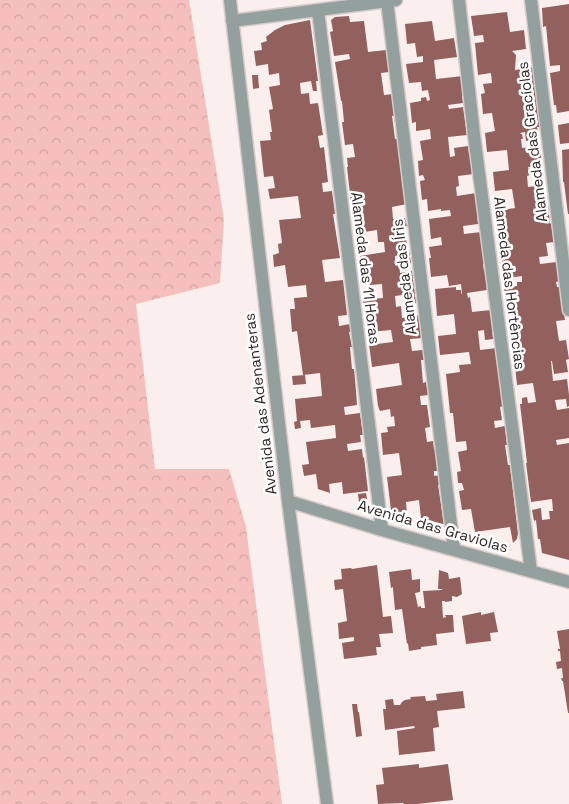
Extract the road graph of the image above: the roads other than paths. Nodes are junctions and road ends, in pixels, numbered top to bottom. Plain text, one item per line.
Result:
1 (230, 0) edge
2 (459, 0) edge
3 (531, 0) edge
4 (392, 1) edge
5 (318, 10) junction
6 (232, 21) junction
7 (569, 310) edge
8 (288, 501) junction
9 (382, 530) junction
10 (454, 549) junction
11 (531, 571) junction
12 (569, 582) edge
13 (327, 804) edge

1 - 6 street, Avenida das Adenanteras
2 - 11 street, Alameda das Hortências
3 - 7 street, Alameda das Gracíolas
4 - 5 street
4 - 10 street, Alameda das Íris
5 - 6 street
5 - 9 street, Alameda das 11 Horas
6 - 8 street, Avenida das Adenanteras
8 - 9 street, Avenida das Graviolas
8 - 13 street, Avenida das Adenanteras
9 - 10 street, Avenida das Graviolas
10 - 11 street, Avenida das Graviolas
11 - 12 street, Avenida das Graviolas

